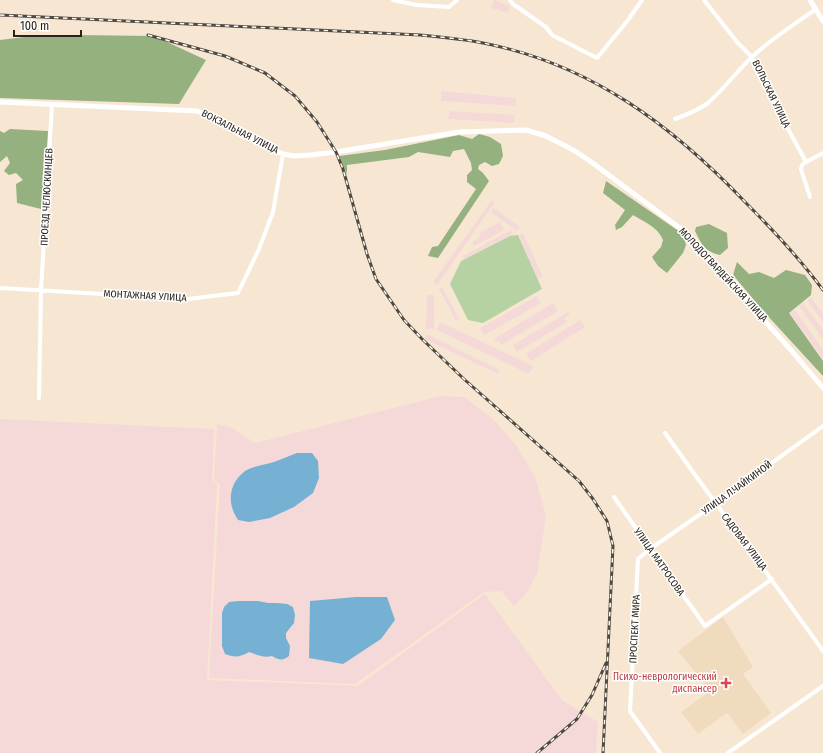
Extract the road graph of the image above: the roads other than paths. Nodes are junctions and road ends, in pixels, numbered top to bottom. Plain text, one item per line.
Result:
1 (393, 0) edge
2 (510, 0) edge
3 (642, 0) edge
4 (704, 0) edge
5 (810, 0) edge
6 (456, 2) edge
7 (816, 9) junction
8 (823, 21) edge
9 (752, 57) junction
10 (0, 102) edge
11 (52, 104) junction
12 (675, 119) dead end
13 (526, 130) joint
14 (823, 152) edge
15 (283, 154) junction
16 (806, 162) junction
17 (810, 197) dead end
18 (0, 288) edge
19 (41, 290) junction
20 (823, 388) edge
21 (39, 398) dead end
22 (823, 426) edge
23 (665, 433) dead end
24 (614, 497) dead end
25 (716, 504) junction
26 (650, 549) junction
27 (772, 579) junction
28 (823, 651) edge
29 (823, 686) edge
30 (660, 753) edge
31 (728, 753) edge

1 - 6 street
2 - 3 street
4 - 9 street, ВОЛЬСКАЯ УЛИЦА
5 - 7 street
7 - 8 street
7 - 9 street
9 - 12 street
9 - 16 street, ВОЛЬСКАЯ УЛИЦА
10 - 11 street, ВОКЗАЛЬНАЯ УЛИЦА
11 - 15 street, ВОКЗАЛЬНАЯ УЛИЦА
11 - 19 street, ПРОЕЗД ЧЕЛЮСКИНЦЕВ
13 - 15 street, ВОКЗАЛЬНАЯ УЛИЦА
13 - 20 street, МОЛОДОГВАРДЕЙСКАЯ УЛИЦА
14 - 16 street
15 - 19 street, МОНТАЖНАЯ УЛИЦА
16 - 17 street
18 - 19 street, МОНТАЖНАЯ УЛИЦА
19 - 21 street, ПРОЕЗД ЧЕЛЮСКИНЦЕВ
22 - 25 street, УЛИЦА Л.ЧАЙКИНОЙ
23 - 25 street, САДОВАЯ УЛИЦА
24 - 26 street, УЛИЦА МАТРОСОВА
25 - 26 street, УЛИЦА Л.ЧАЙКИНОЙ
25 - 27 street, САДОВАЯ УЛИЦА
26 - 27 street, УЛИЦА МАТРОСОВА
26 - 30 street, ПРОСПЕКТ МИРА
27 - 28 street, САДОВАЯ УЛИЦА
29 - 31 street

